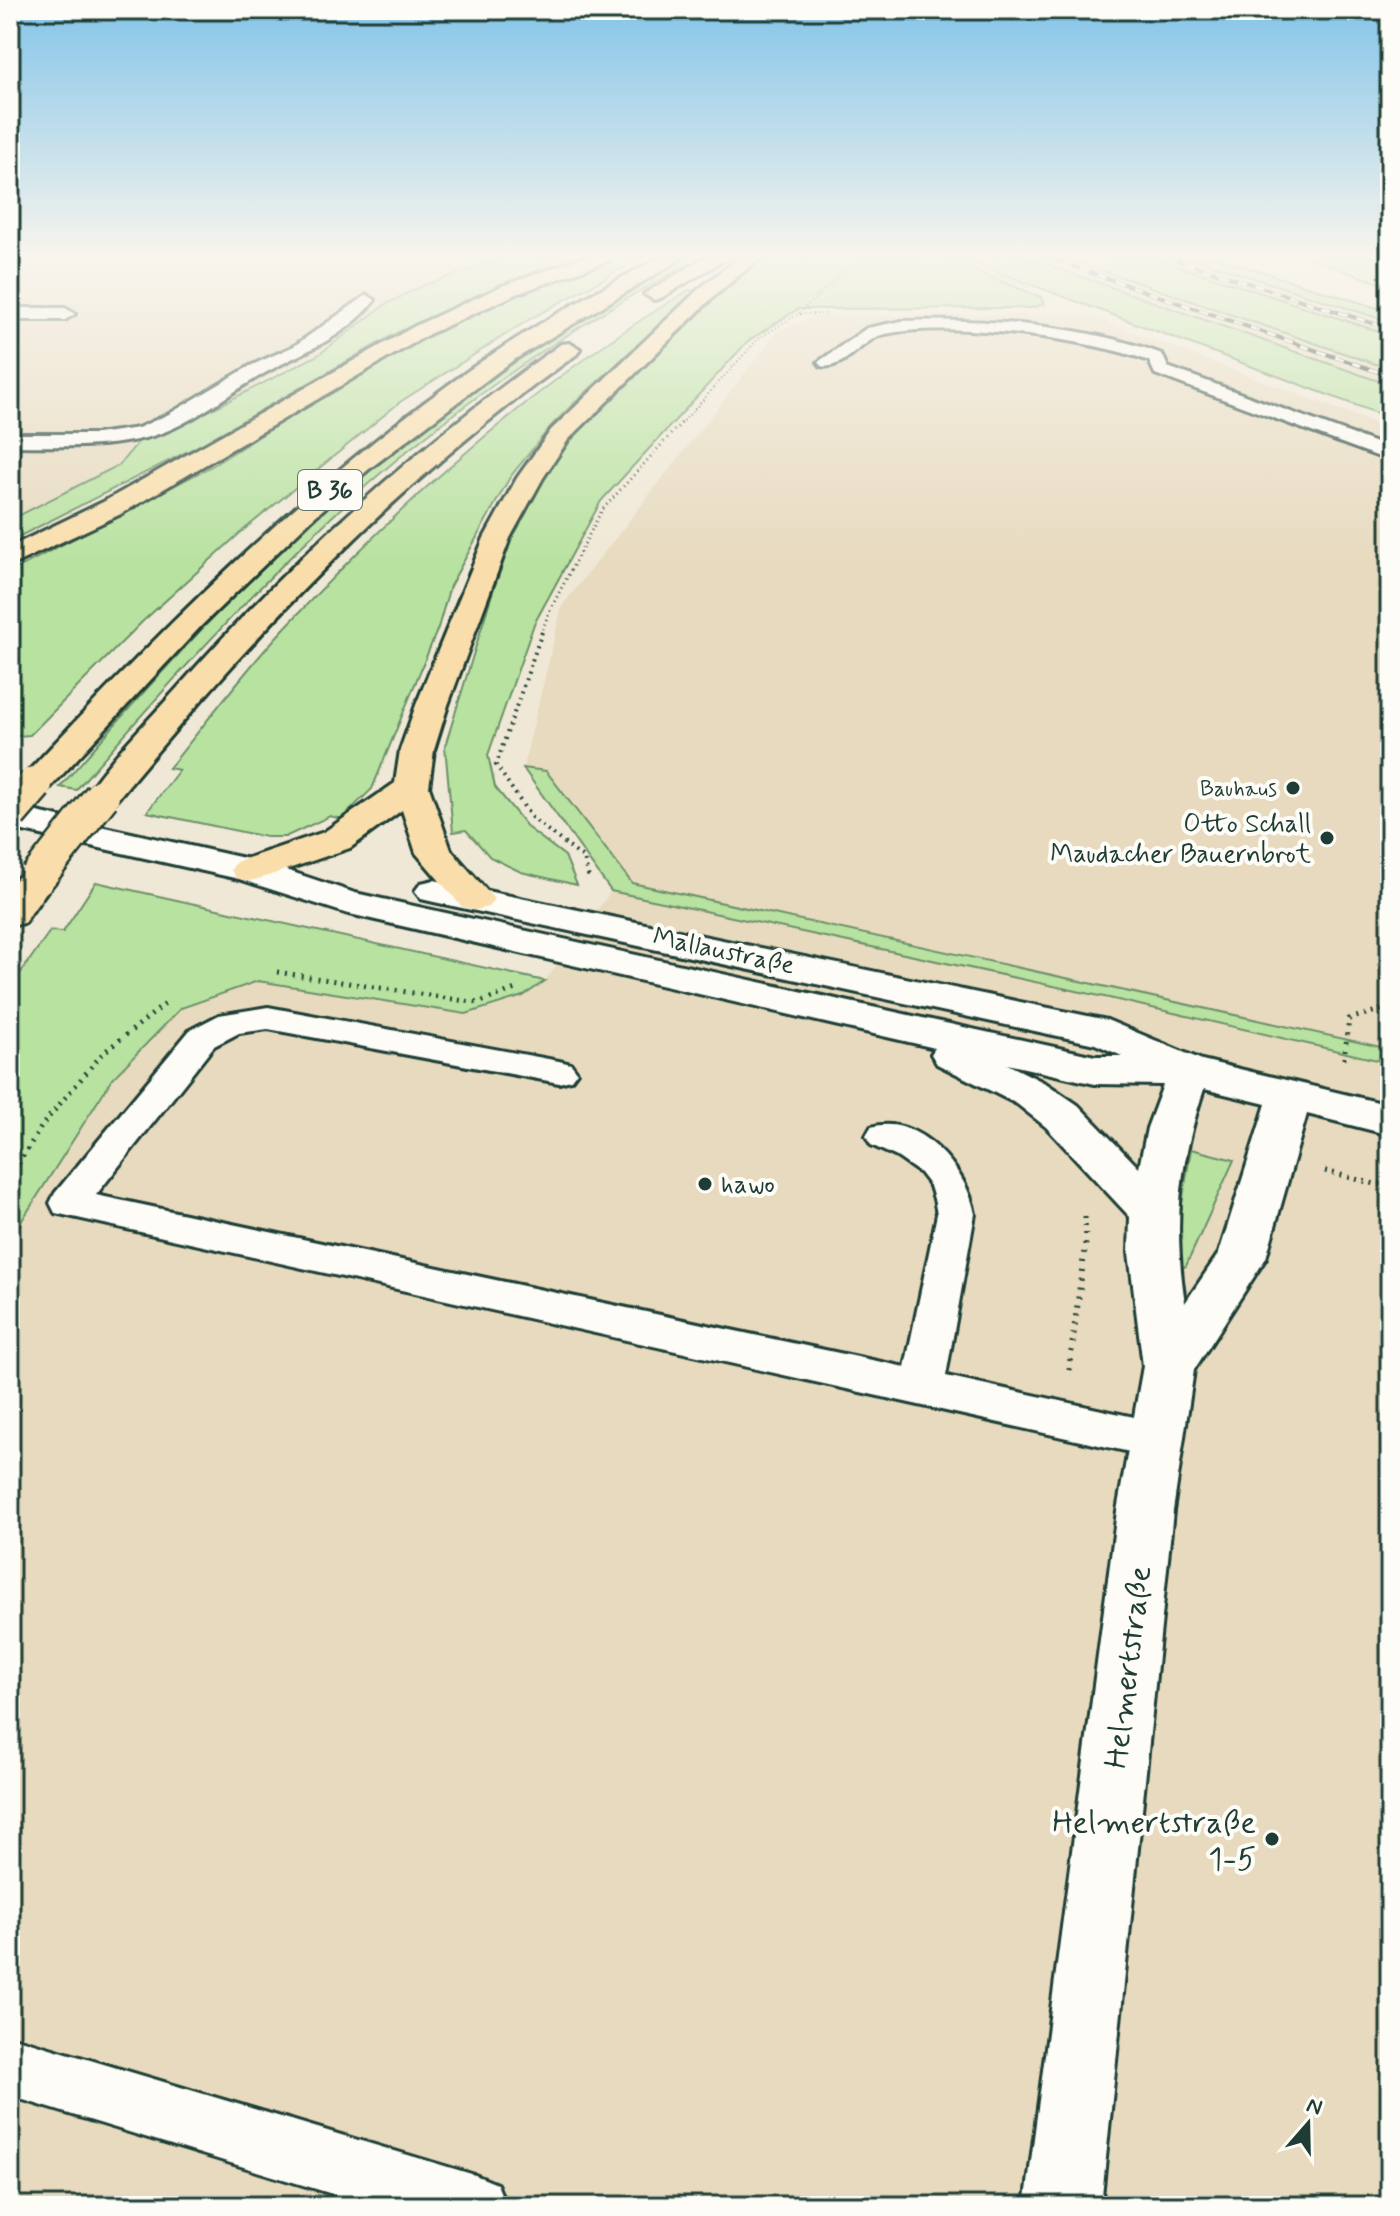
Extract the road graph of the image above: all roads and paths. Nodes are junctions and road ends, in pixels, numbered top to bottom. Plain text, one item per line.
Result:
1 (277, 360) edge
2 (369, 360) edge
3 (499, 360) edge
4 (553, 360) edge
5 (634, 360) edge
6 (739, 360) edge
7 (830, 360) edge
8 (1157, 360) edge
9 (827, 362) dead end
10 (10, 440) edge
11 (1390, 455) edge
12 (10, 558) edge
13 (412, 787) junction
14 (10, 815) edge
15 (249, 870) junction
16 (590, 882) dead end
17 (475, 899) junction
18 (10, 915) edge
19 (1390, 1007) edge
20 (889, 1022) junction
21 (1189, 1071) junction
22 (559, 1072) dead end
23 (1291, 1095) junction
24 (1338, 1107) junction
25 (1390, 1120) edge
26 (884, 1136) dead end
27 (1084, 1211) dead end
28 (1154, 1213) junction
29 (1169, 1366) junction
30 (922, 1388) junction
31 (1063, 1419) junction
32 (1157, 1440) junction
33 (10, 2066) edge
34 (475, 2206) edge
35 (1063, 2206) edge

1 - 10 lane
2 - 12 highway
3 - 14 highway, B 36, bridge
4 - 18 highway, B 36, bridge
5 - 13 highway
6 - 16 path
7 - 9 lane
8 - 11 lane
13 - 15 highway
13 - 17 highway
14 - 15 street, Mallaustraße
15 - 17 street, Mallaustraße
15 - 20 street, Mallaustraße
17 - 21 street, Mallaustraße
19 - 24 path
20 - 21 street, Mallaustraße
20 - 28 street
21 - 23 street, Mallaustraße
21 - 28 street, Helmertstraße
22 - 30 lane
23 - 24 street, Mallaustraße
23 - 29 street, Helmertstraße
24 - 25 street, Mallaustraße
26 - 30 lane
27 - 31 path
28 - 29 street, Helmertstraße
29 - 32 street, Helmertstraße
30 - 31 lane
31 - 32 lane
32 - 35 street, Helmertstraße
33 - 34 lane

